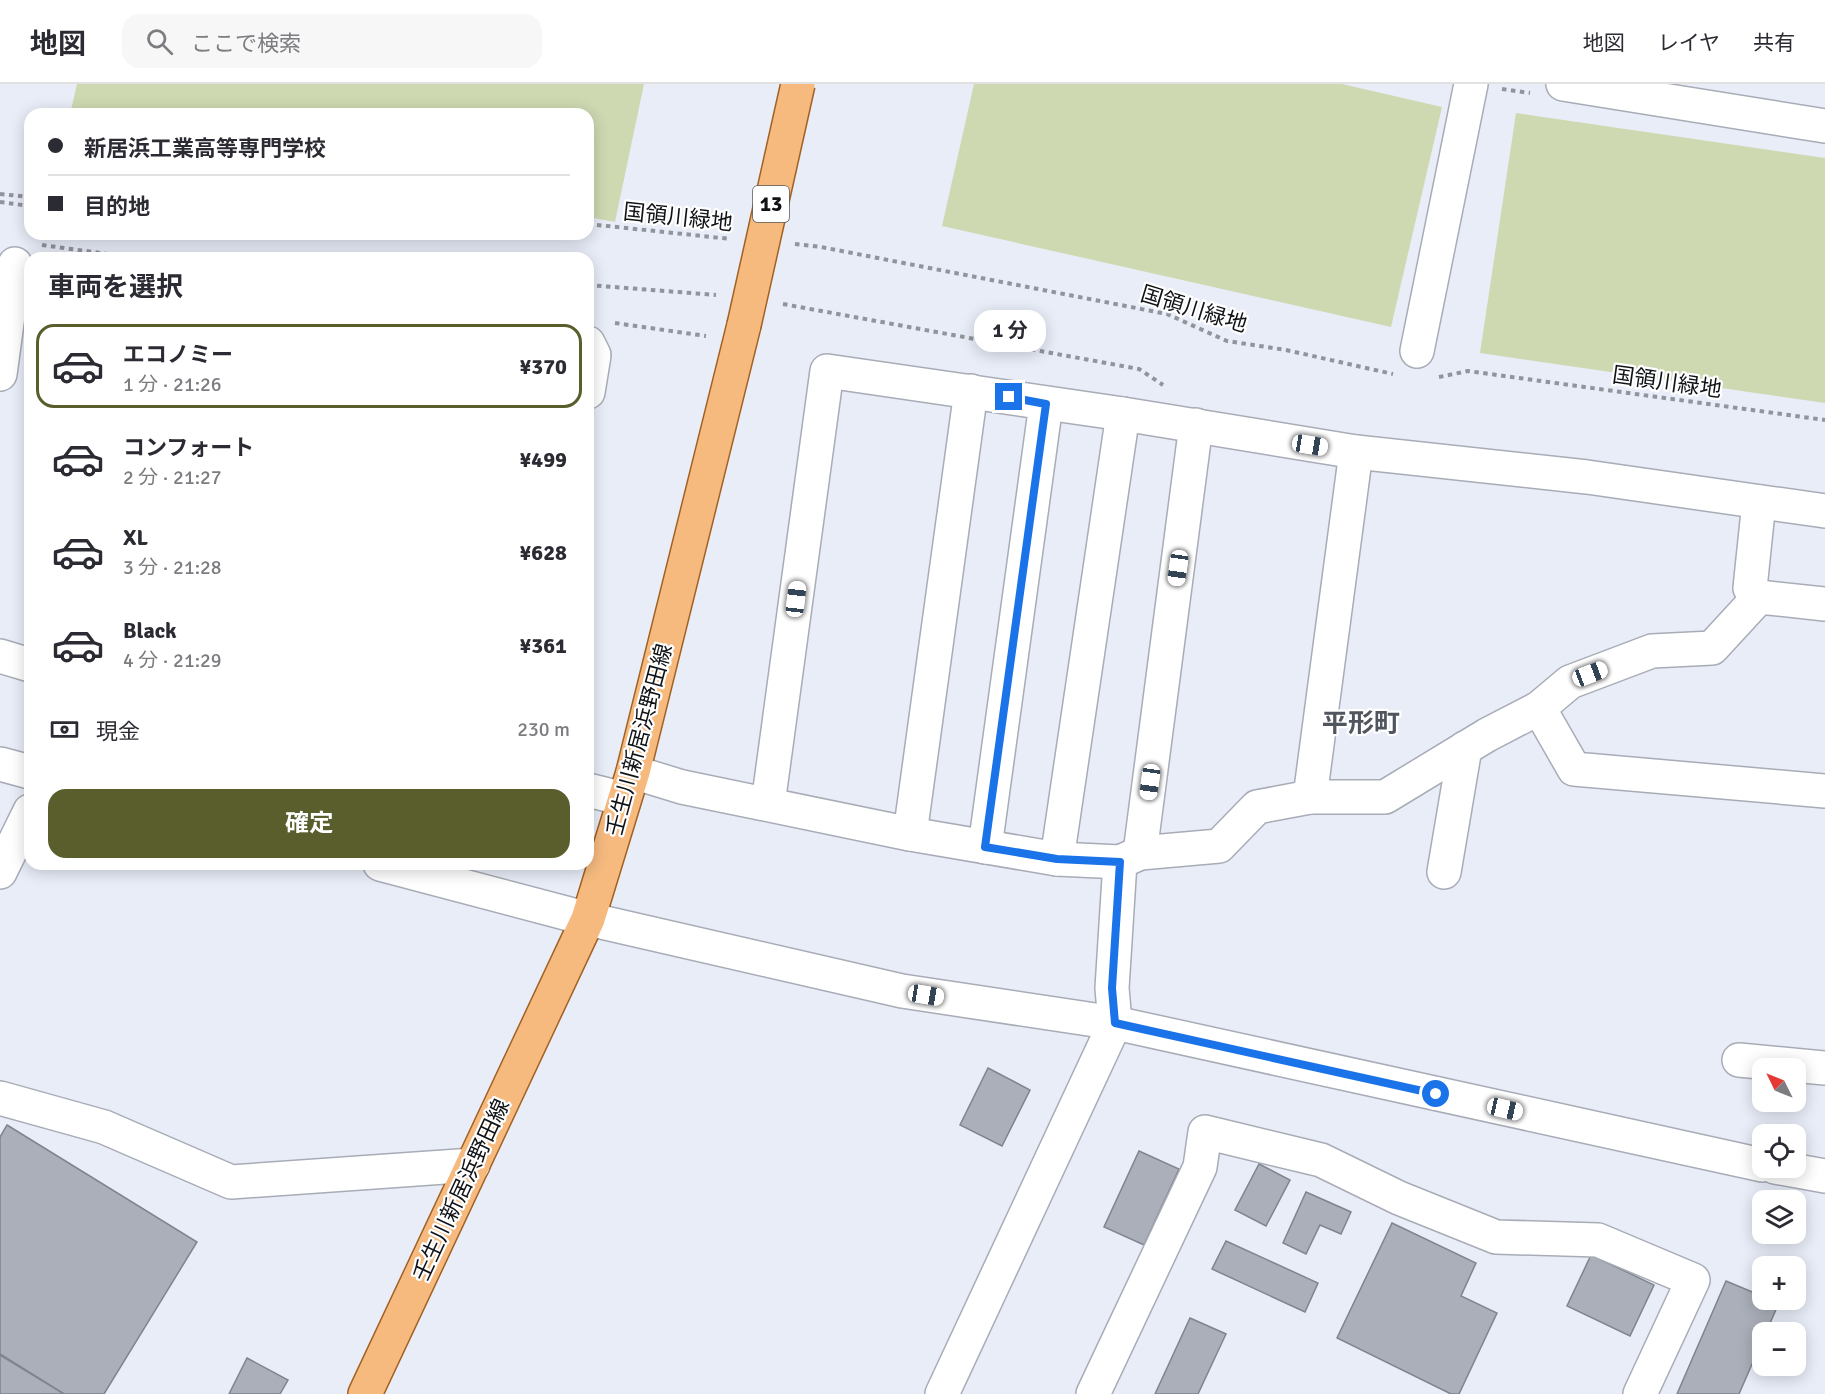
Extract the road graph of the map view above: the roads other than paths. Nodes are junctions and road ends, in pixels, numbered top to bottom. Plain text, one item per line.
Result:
1 (798, 84) edge
2 (1471, 84) edge
3 (1563, 84) edge
4 (1825, 126) edge
5 (19, 259) edge
6 (600, 333) edge
7 (594, 355) edge
8 (1416, 369) road end
9 (0, 374) edge
10 (971, 391) junction
11 (1046, 404) junction
12 (1123, 414) junction
13 (1196, 425) junction
14 (1356, 452) junction
15 (1759, 502) junction
16 (1825, 511) edge
17 (1759, 597) junction
18 (1825, 604) edge
19 (0, 656) edge
20 (24, 662) edge
21 (1539, 708) junction
22 (1465, 748) junction
23 (0, 764) edge
24 (24, 770) edge
25 (629, 786) junction
26 (594, 789) edge
27 (1825, 791) edge
28 (1310, 797) junction
29 (768, 804) junction
30 (24, 823) edge
31 (910, 834) junction
32 (985, 847) junction
33 (1130, 858) junction
34 (1057, 859) junction
35 (403, 870) edge
36 (0, 872) edge
37 (1444, 872) dead end
38 (588, 919) junction
39 (1115, 1023) junction
40 (1739, 1060) dead end
41 (1825, 1068) edge
42 (0, 1098) edge
43 (1752, 1163) edge
44 (473, 1165) junction
45 (1806, 1173) edge
46 (1825, 1176) edge
47 (366, 1394) edge
48 (942, 1394) edge
49 (1093, 1394) edge
50 (1640, 1394) edge

1 - 25 main road, 壬生川新居浜野田線 / 13, bridge
2 - 8 street
3 - 4 street
5 - 9 street
6 - 7 street
10 - 11 street
10 - 29 street
10 - 31 street
11 - 12 street
11 - 32 street
12 - 13 street
12 - 34 street
13 - 14 street
13 - 33 street
14 - 15 street
14 - 28 street
15 - 16 street
15 - 17 street
17 - 18 street
17 - 21 street
19 - 20 street
21 - 22 street
21 - 27 street
22 - 28 street
22 - 37 street
23 - 24 street
25 - 26 street
25 - 29 street
25 - 38 main road, 壬生川新居浜野田線 / 13
28 - 33 street
29 - 31 street
30 - 36 street
31 - 32 street
32 - 34 street
33 - 34 street
33 - 39 street
35 - 38 street
38 - 39 street
38 - 44 main road, 壬生川新居浜野田線 / 13
39 - 43 street
39 - 48 street
40 - 41 street
42 - 44 street
44 - 47 main road, 壬生川新居浜野田線 / 13
45 - 46 street
49 - 50 street

